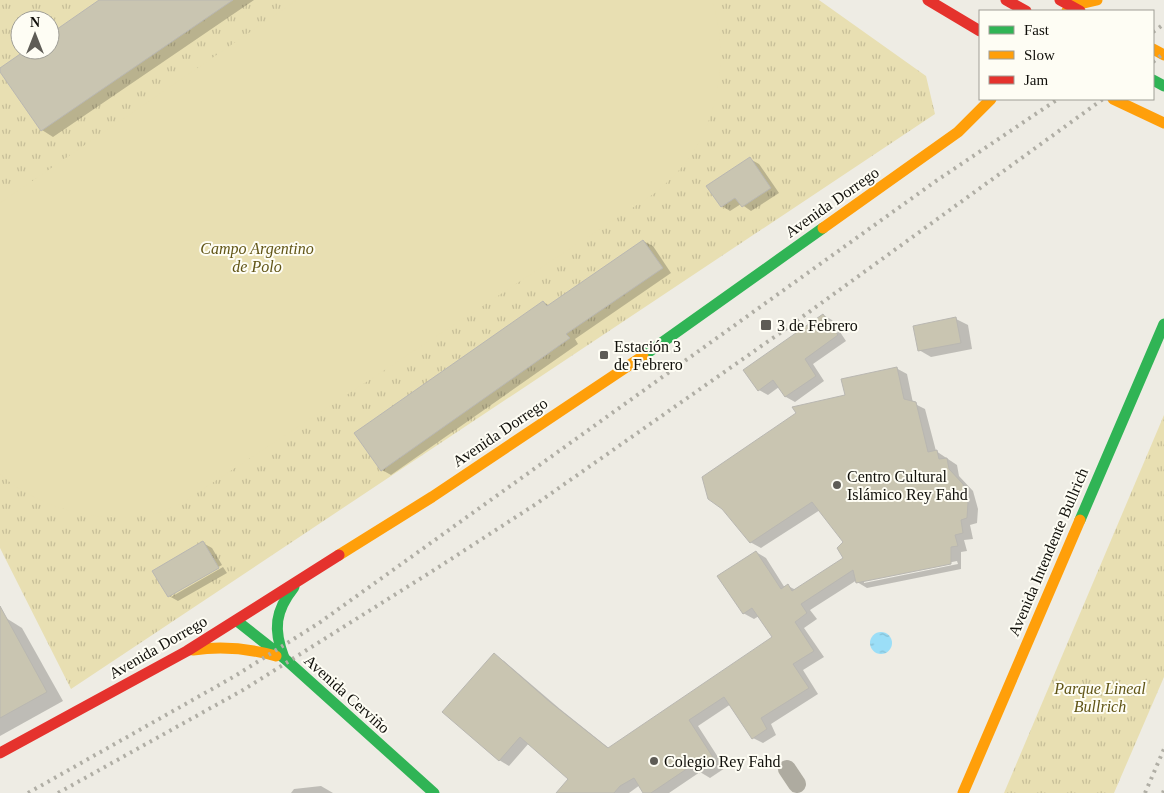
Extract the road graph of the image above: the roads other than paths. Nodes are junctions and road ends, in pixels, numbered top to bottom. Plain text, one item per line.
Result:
1 (928, 0) edge
2 (1006, 0) edge
3 (1060, 0) edge
4 (1096, 0) edge
5 (1072, 7) edge
6 (1024, 10) edge
7 (979, 30) edge
8 (989, 100) edge
9 (1115, 100) edge
10 (1164, 123) edge
11 (1164, 324) edge
12 (298, 582) junction
13 (237, 621) junction
14 (187, 651) junction
15 (284, 658) junction
16 (0, 753) edge
17 (787, 768) dead end
18 (797, 784) dead end
19 (434, 793) edge
20 (962, 793) edge

1 - 7 main road
2 - 6 main road
3 - 5 main road
4 - 5 main road
8 - 12 main road, Avenida Dorrego
9 - 10 main road
11 - 20 main road, Avenida Intendente Bullrich
12 - 13 main road, Avenida Dorrego
12 - 15 main road
13 - 14 main road, Avenida Dorrego
13 - 15 main road, Avenida Cerviño
14 - 15 main road
14 - 16 main road, Avenida Dorrego
15 - 19 main road, Avenida Cerviño
17 - 18 street

